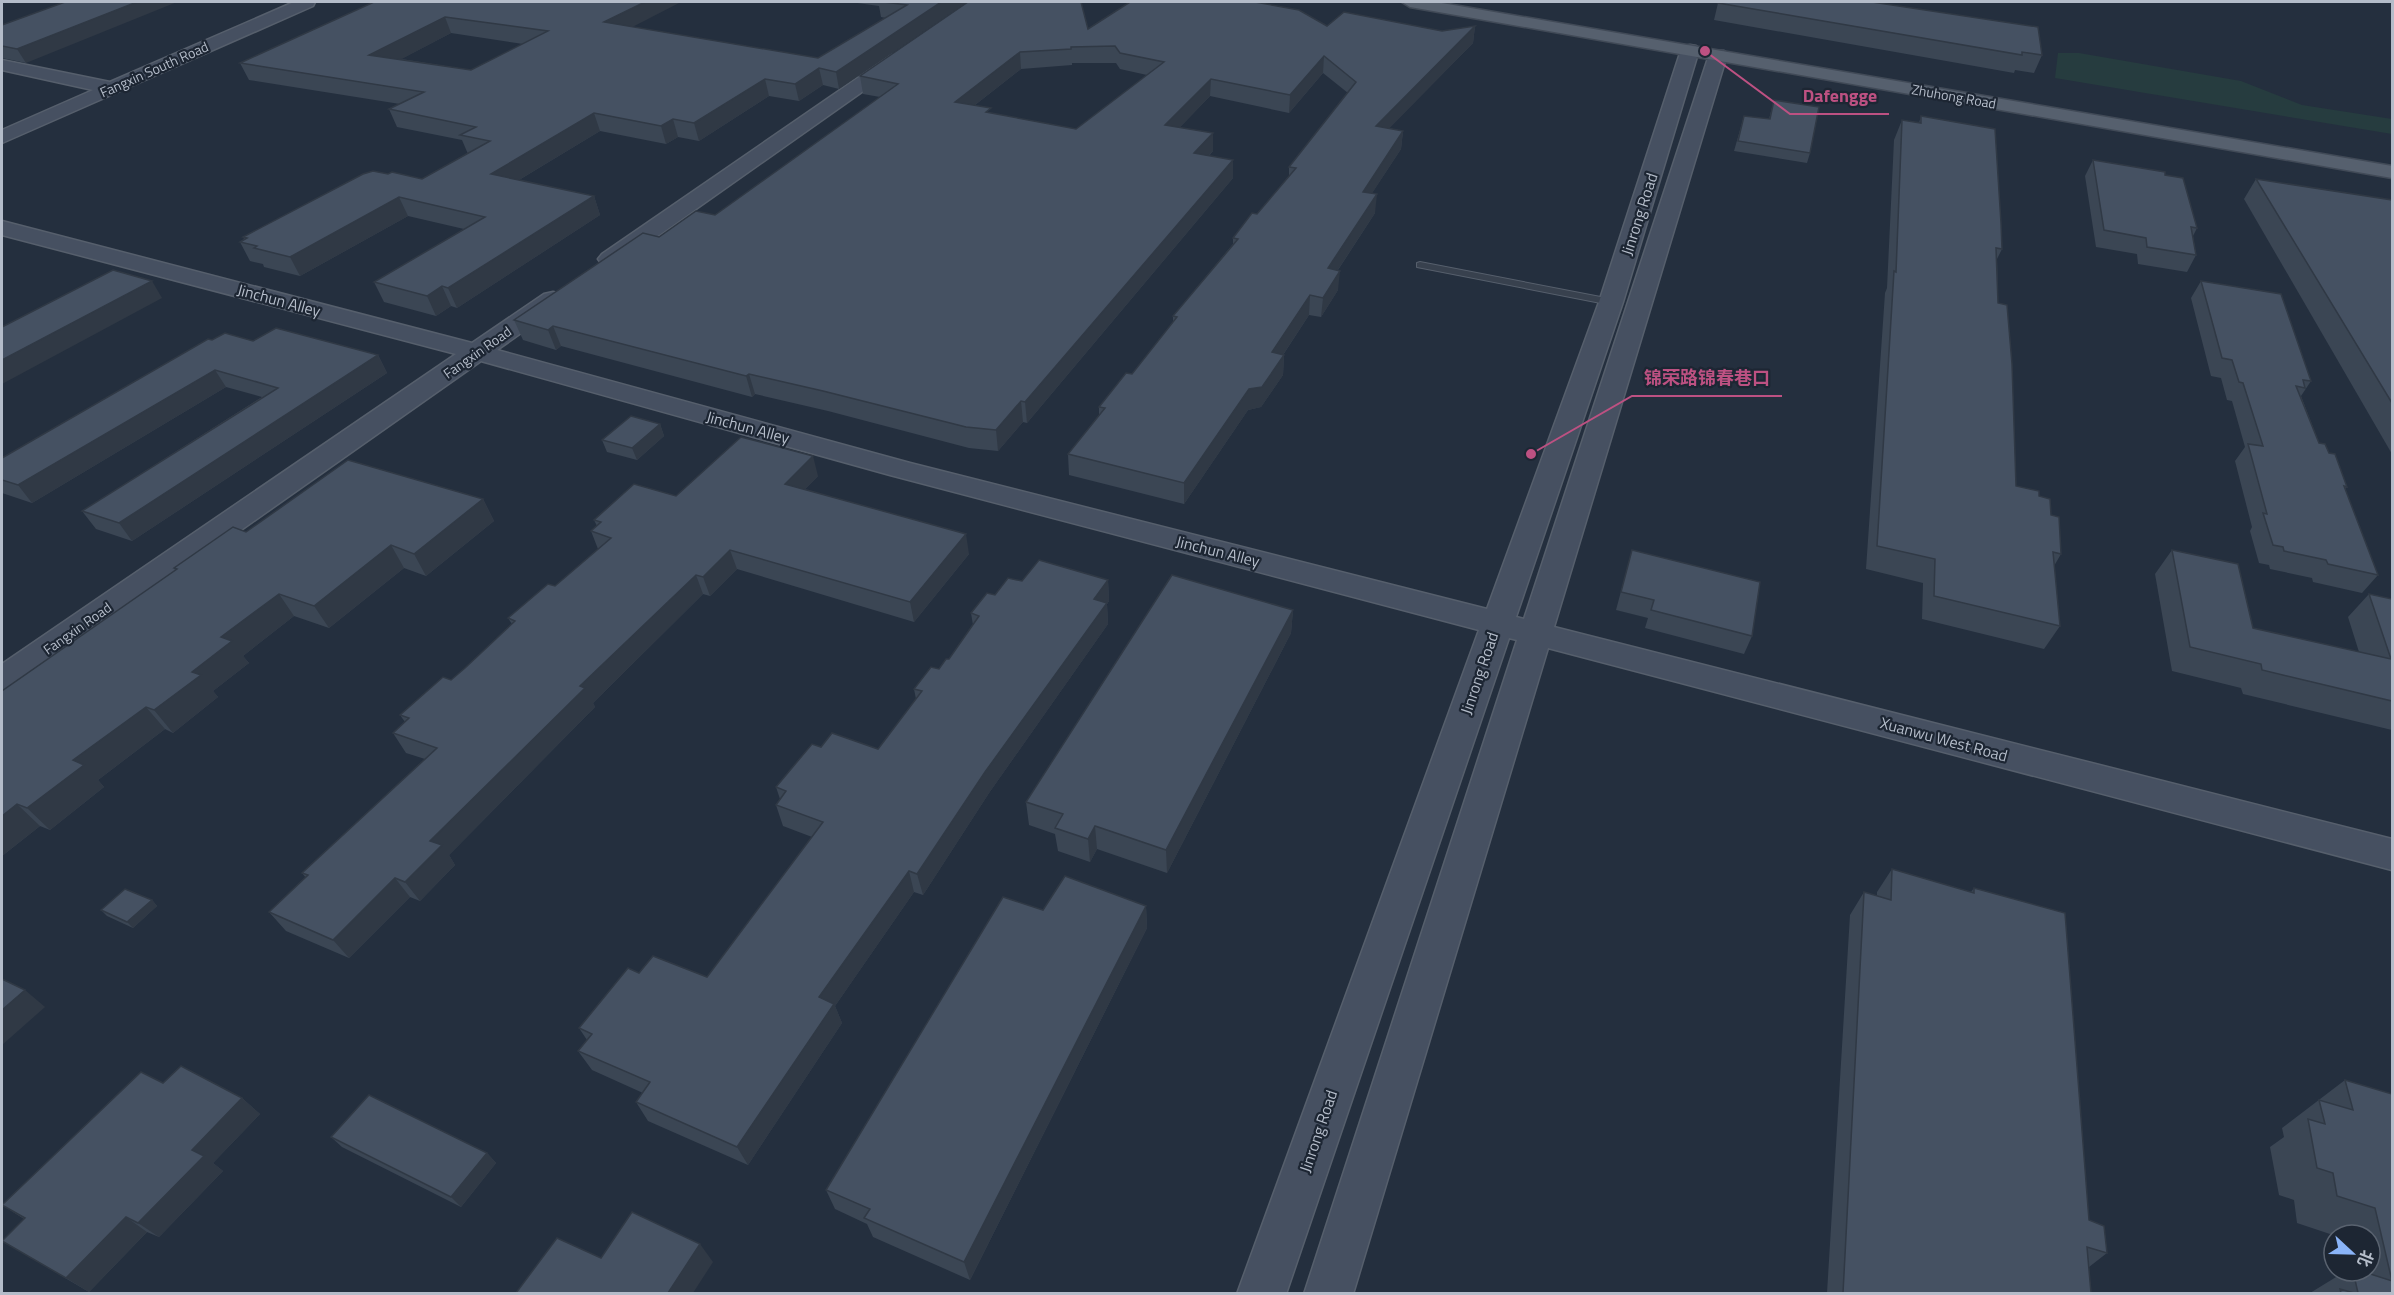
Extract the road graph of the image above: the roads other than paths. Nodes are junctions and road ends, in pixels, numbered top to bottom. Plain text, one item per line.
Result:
1 (267, 2) edge
2 (307, 2) edge
3 (1410, 2) edge
4 (1500, 2) edge
5 (918, 45) edge
6 (1704, 53) junction
7 (136, 58) dead end
8 (2, 64) edge
9 (114, 68) dead end
10 (81, 82) junction
11 (111, 88) junction
12 (51, 95) dead end
13 (2, 137) edge
14 (2369, 150) dead end
15 (2392, 172) edge
16 (2, 228) edge
17 (1420, 265) dead end
18 (1611, 302) junction
19 (477, 352) junction
20 (1496, 623) junction
21 (1537, 633) junction
22 (2, 681) edge
23 (2392, 855) edge
24 (1261, 1293) edge
25 (1328, 1293) edge

1 - 7 street, Fangxin South Road
2 - 11 street, Fangxin South Road
3 - 6 main road, Zhuhong Road
4 - 14 main road, Zhuhong Road
5 - 19 street, Fangxin Road
6 - 15 main road, Zhuhong Road
6 - 18 street, Jinrong Road
6 - 21 street, Jinrong Road
8 - 10 street
9 - 10 street, Fangxin South Road
10 - 11 street
10 - 12 street, Fangxin South Road
11 - 13 street, Fangxin South Road
16 - 19 street, Jinchun Alley
17 - 18 lane
18 - 20 street, Jinrong Road
19 - 20 street, Jinchun Alley
19 - 22 street, Fangxin Road
20 - 21 street, Xuanwu West Road
20 - 24 street, Jinrong Road
21 - 23 street, Xuanwu West Road
21 - 25 street, Jinrong Road

